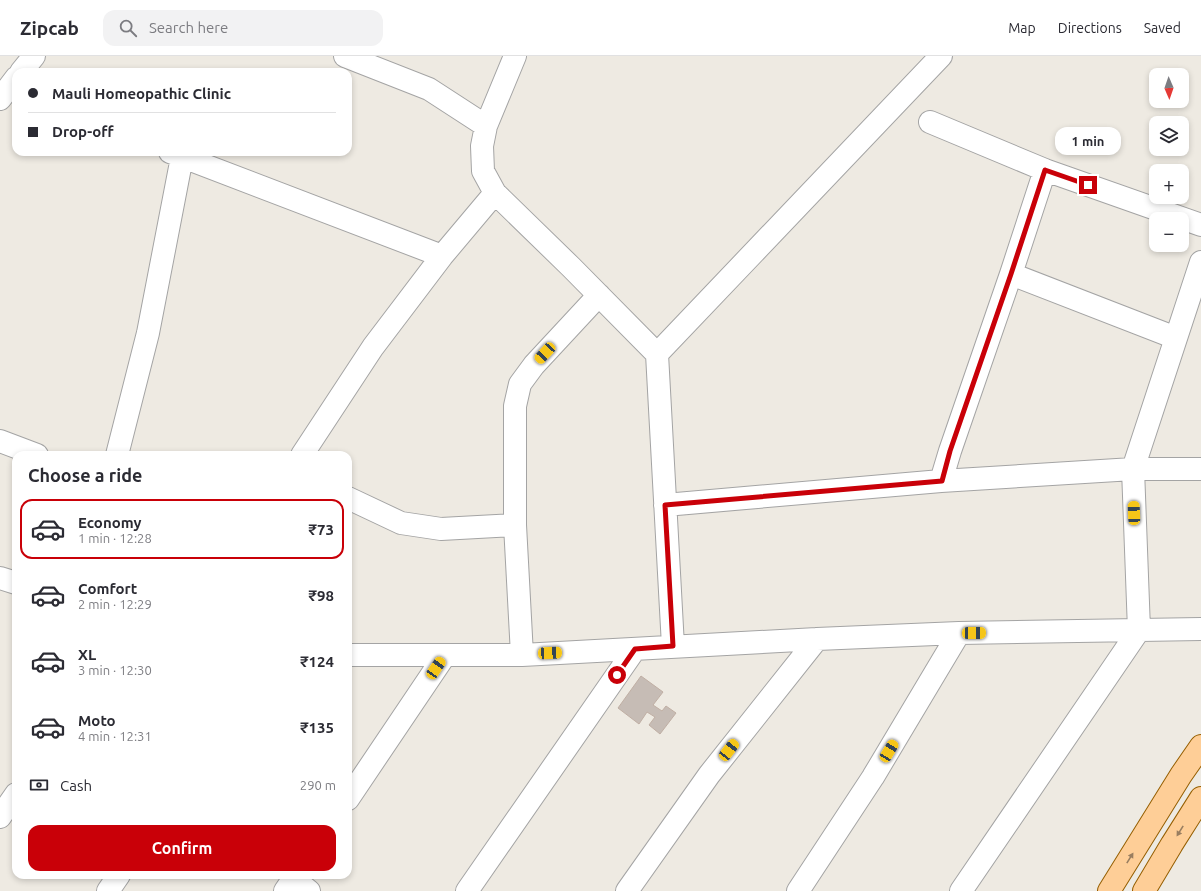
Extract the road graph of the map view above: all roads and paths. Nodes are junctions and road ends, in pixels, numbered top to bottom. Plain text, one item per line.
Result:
1 (34, 56) edge
2 (345, 56) edge
3 (514, 56) edge
4 (941, 56) edge
5 (25, 68) edge
6 (930, 122) dead end
7 (486, 126) junction
8 (176, 156) edge
9 (181, 156) edge
10 (1045, 170) junction
11 (495, 193) junction
12 (1201, 225) edge
13 (442, 256) junction
14 (1201, 262) edge
15 (1011, 274) junction
16 (599, 295) junction
17 (1176, 338) junction
18 (657, 354) junction
19 (0, 442) edge
20 (26, 451) edge
21 (118, 451) edge
22 (305, 451) edge
23 (1133, 469) junction
24 (1201, 469) edge
25 (942, 481) junction
26 (352, 500) edge
27 (665, 505) junction
28 (515, 526) junction
29 (0, 578) edge
30 (12, 582) edge
31 (1139, 630) junction
32 (1201, 630) edge
33 (959, 633) junction
34 (817, 639) junction
35 (673, 646) junction
36 (635, 649) junction
37 (352, 655) edge
38 (445, 655) junction
39 (522, 655) junction
40 (1201, 746) edge
41 (352, 792) edge
42 (1201, 798) edge
43 (12, 800) edge
44 (0, 817) edge
45 (116, 879) edge
46 (108, 891) edge
47 (467, 891) edge
48 (627, 891) edge
49 (798, 891) edge
50 (961, 891) edge
51 (1109, 891) edge
52 (1144, 891) edge

1 - 5 street
2 - 7 street
3 - 7 street
4 - 18 street
6 - 10 street
7 - 11 street
8 - 21 street
9 - 13 street
10 - 12 street
10 - 15 street
11 - 13 street
11 - 16 street
13 - 22 street
14 - 17 street
15 - 17 street
15 - 25 street
16 - 18 street
16 - 28 street
17 - 23 street
18 - 27 street
19 - 20 street
23 - 24 street
23 - 25 street
23 - 31 street
25 - 27 street
26 - 28 street
27 - 35 street
28 - 39 street
29 - 30 street
31 - 32 street
31 - 33 street
31 - 50 street
33 - 34 street
33 - 49 street
34 - 35 street
34 - 48 street
35 - 36 street
36 - 39 street
36 - 47 street
37 - 38 street
38 - 39 street
38 - 41 street
51 -> 40 main road
42 -> 52 main road
43 - 44 street
45 - 46 street

